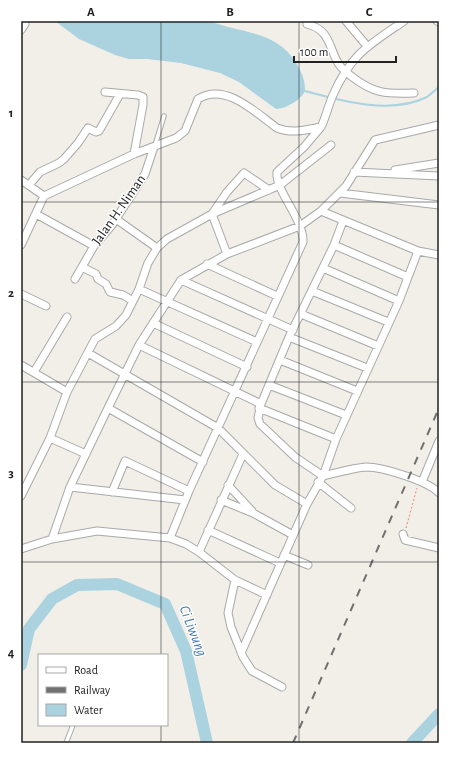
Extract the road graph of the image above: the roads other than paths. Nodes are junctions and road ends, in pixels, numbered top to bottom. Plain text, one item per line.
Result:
1 (346, 21) edge
2 (404, 21) edge
3 (307, 24) dead end
4 (367, 46) junction
5 (345, 71) junction
6 (105, 92) dead end
7 (414, 93) dead end
8 (120, 94) junction
9 (164, 116) dead end
10 (439, 125) edge
11 (321, 127) junction
12 (331, 145) dead end
13 (154, 147) junction
14 (134, 154) junction
15 (439, 163) edge
16 (354, 172) junction
17 (385, 172) junction
18 (439, 176) edge
19 (21, 180) edge
20 (29, 185) junction
21 (280, 185) junction
22 (269, 190) junction
23 (340, 193) junction
24 (44, 196) junction
25 (439, 205) edge
26 (322, 211) junction
27 (36, 214) junction
28 (212, 214) junction
29 (116, 219) junction
30 (343, 221) junction
31 (300, 226) junction
32 (21, 244) edge
33 (334, 245) junction
34 (94, 246) junction
35 (157, 248) junction
36 (418, 251) junction
37 (227, 254) junction
38 (439, 255) edge
39 (207, 264) junction
40 (82, 267) junction
41 (323, 268) junction
42 (408, 277) junction
43 (76, 279) dead end
44 (181, 280) junction
45 (139, 289) junction
46 (312, 291) junction
47 (21, 294) edge
48 (277, 296) junction
49 (133, 301) junction
50 (168, 301) junction
51 (399, 301) junction
52 (46, 306) dead end
53 (301, 314) junction
54 (67, 317) dead end
55 (267, 319) junction
56 (388, 322) junction
57 (153, 323) junction
58 (293, 330) junction
59 (289, 337) junction
60 (257, 342) junction
61 (139, 345) junction
62 (378, 346) junction
63 (88, 353) junction
64 (280, 360) junction
65 (21, 365) edge
66 (247, 367) junction
67 (367, 368) junction
68 (34, 372) junction
69 (125, 375) junction
70 (269, 385) junction
71 (356, 391) junction
72 (67, 392) junction
73 (235, 392) junction
74 (260, 406) junction
75 (108, 408) junction
76 (346, 415) junction
77 (218, 428) junction
78 (50, 438) junction
79 (336, 439) junction
80 (439, 441) edge
81 (86, 454) junction
82 (243, 454) junction
83 (203, 462) junction
84 (323, 476) junction
85 (318, 482) junction
86 (422, 482) junction
87 (228, 485) junction
88 (70, 487) junction
89 (189, 491) junction
90 (112, 492) junction
91 (439, 493) edge
92 (21, 496) edge
93 (185, 500) junction
94 (221, 500) junction
95 (307, 504) junction
96 (351, 508) dead end
97 (254, 513) junction
98 (208, 530) junction
99 (404, 534) road end
100 (293, 535) junction
101 (170, 538) junction
102 (52, 539) junction
103 (439, 548) edge
104 (21, 549) edge
105 (199, 552) junction
106 (284, 555) junction
107 (280, 563) junction
108 (308, 565) dead end
109 (235, 580) junction
110 (267, 595) junction
111 (241, 653) junction
112 (282, 686) dead end
113 (73, 726) edge
114 (68, 742) edge

1 - 4 street
2 - 4 street
3 - 5 street
4 - 5 street
5 - 7 street
5 - 11 street
6 - 8 street
8 - 14 street
8 - 20 street
9 - 13 lane, Jalan H. Niman
10 - 16 street
11 - 13 street
11 - 21 street
12 - 21 street
13 - 14 street
13 - 29 street, Jalan H. Niman
14 - 24 street
15 - 17 street
16 - 17 street
16 - 23 street
17 - 18 street
19 - 20 street
20 - 24 street
21 - 22 street
21 - 31 street
22 - 28 street
22 - 28 street
23 - 25 street
23 - 26 street
24 - 27 street
26 - 30 street
26 - 31 street
27 - 32 street
27 - 34 street
28 - 35 street
28 - 37 street
29 - 34 street, Jalan H. Niman
29 - 35 street
30 - 33 street
30 - 36 street
31 - 37 street
31 - 48 street
33 - 41 street
33 - 42 street
34 - 40 street, Jalan H. Niman
35 - 45 street
36 - 38 street
36 - 42 street
37 - 39 street
39 - 44 street
39 - 48 street
40 - 43 street, Jalan H. Niman
40 - 49 street
41 - 46 street
41 - 51 street
42 - 51 street
44 - 50 street
44 - 55 street
45 - 49 street
45 - 50 street
46 - 53 street
46 - 56 street
47 - 52 street
48 - 55 street
49 - 63 street
50 - 57 street
50 - 60 street
51 - 56 street
53 - 58 street
53 - 62 street
54 - 68 street
55 - 58 street
55 - 60 street
56 - 62 street
57 - 61 street
57 - 66 street
58 - 59 street
59 - 64 street
59 - 67 street
60 - 66 street
61 - 69 street
61 - 73 street
62 - 67 street
63 - 69 street
63 - 72 street
64 - 70 street
64 - 71 street
65 - 68 street
66 - 73 street
67 - 71 street
68 - 72 street
69 - 75 street
69 - 77 street
70 - 74 street
70 - 76 street
71 - 76 street
72 - 78 street
73 - 74 street
73 - 77 street
74 - 79 street
74 - 84 street
75 - 81 street
75 - 83 street
76 - 79 street
77 - 82 street
77 - 83 street
78 - 81 street
78 - 92 street
79 - 84 street
80 - 86 street
81 - 88 street
82 - 87 street
82 - 95 street
83 - 89 street
84 - 85 street
84 - 86 street
85 - 95 street
85 - 96 street
86 - 91 street
87 - 94 street
87 - 97 street
88 - 90 street
88 - 102 street
89 - 90 street
89 - 93 street
90 - 93 street
93 - 101 street
94 - 97 street
94 - 98 street
95 - 100 street
97 - 100 street
98 - 105 street
98 - 107 street
99 - 103 street
100 - 106 street
101 - 102 street
101 - 105 street
102 - 104 street
105 - 109 street
106 - 107 street
106 - 108 street
107 - 110 street
109 - 110 street
109 - 111 street
110 - 111 street
111 - 112 street
113 - 114 lane

